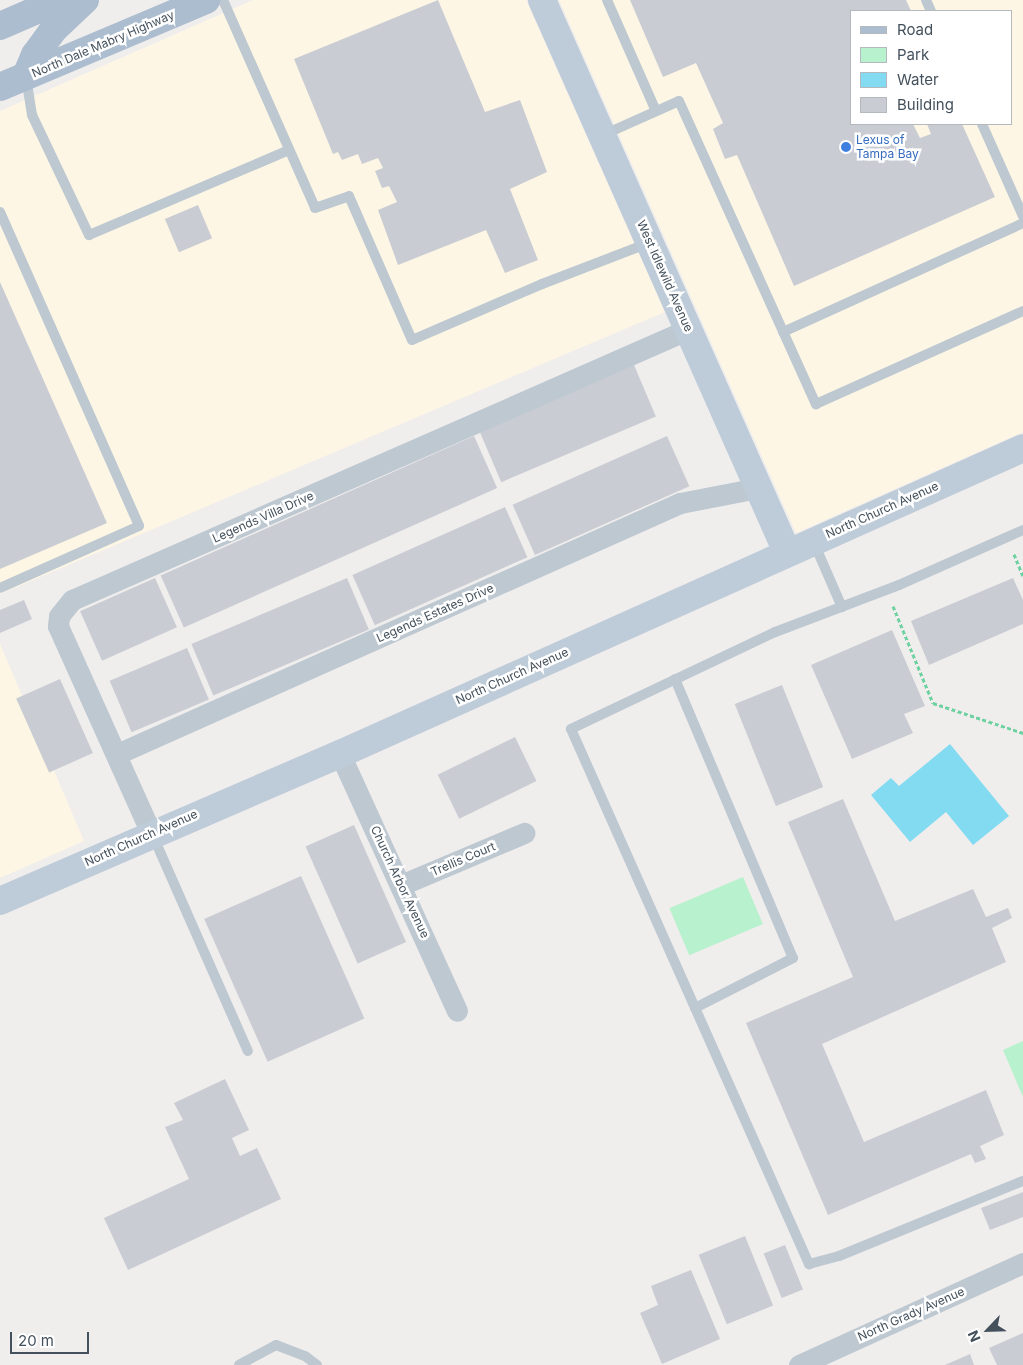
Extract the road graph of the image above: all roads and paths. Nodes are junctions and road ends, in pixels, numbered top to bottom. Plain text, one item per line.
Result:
1 (60, 0) edge
2 (85, 0) edge
3 (206, 0) edge
4 (223, 0) edge
5 (542, 0) edge
6 (607, 0) edge
7 (0, 26) edge
8 (26, 76) junction
9 (0, 87) edge
10 (656, 111) junction
11 (982, 125) edge
12 (602, 135) junction
13 (289, 150) junction
14 (0, 212) edge
15 (1023, 216) edge
16 (1023, 223) edge
17 (650, 243) junction
18 (1023, 311) edge
19 (689, 329) junction
20 (783, 332) junction
21 (1023, 448) edge
22 (758, 488) junction
23 (1023, 530) edge
24 (1007, 537) junction
25 (813, 540) junction
26 (787, 552) junction
27 (1023, 576) edge
28 (0, 588) edge
29 (888, 589) junction
30 (842, 607) junction
31 (675, 679) junction
32 (1023, 733) edge
33 (117, 754) junction
34 (340, 754) junction
35 (151, 833) junction
36 (524, 833) dead end
37 (401, 886) junction
38 (0, 900) edge
39 (695, 1008) junction
40 (457, 1011) dead end
41 (248, 1051) dead end
42 (1023, 1180) edge
43 (1023, 1263) edge
44 (239, 1365) edge
45 (317, 1365) edge
46 (799, 1365) edge

1 - 7 main road
2 - 8 main road
3 - 8 main road, North Dale Mabry Highway
4 - 13 lane
5 - 12 street, West Idlewild Avenue
6 - 10 lane
8 - 9 main road, North Dale Mabry Highway
8 - 13 lane
10 - 12 lane
10 - 20 lane
11 - 15 lane
12 - 17 street, West Idlewild Avenue
13 - 17 lane
14 - 28 lane
16 - 20 lane
17 - 19 street, West Idlewild Avenue
18 - 20 lane
19 - 22 street, West Idlewild Avenue
19 - 33 street, Legends Villa Drive
21 - 25 street, North Church Avenue
22 - 26 street, West Idlewild Avenue
22 - 33 street, Legends Estates Drive
23 - 24 lane
24 - 27 path
24 - 29 lane
25 - 26 street, North Church Avenue
25 - 30 lane
26 - 34 street, North Church Avenue
29 - 30 lane
29 - 32 path
30 - 31 lane
31 - 39 lane
31 - 39 lane
33 - 35 street, Legends Villa Drive
34 - 35 street, North Church Avenue
34 - 37 street, Church Arbor Avenue
35 - 38 street, North Church Avenue
35 - 41 lane
36 - 37 street, Trellis Court
37 - 40 street, Church Arbor Avenue
39 - 42 lane
43 - 46 street, North Grady Avenue
44 - 45 lane

